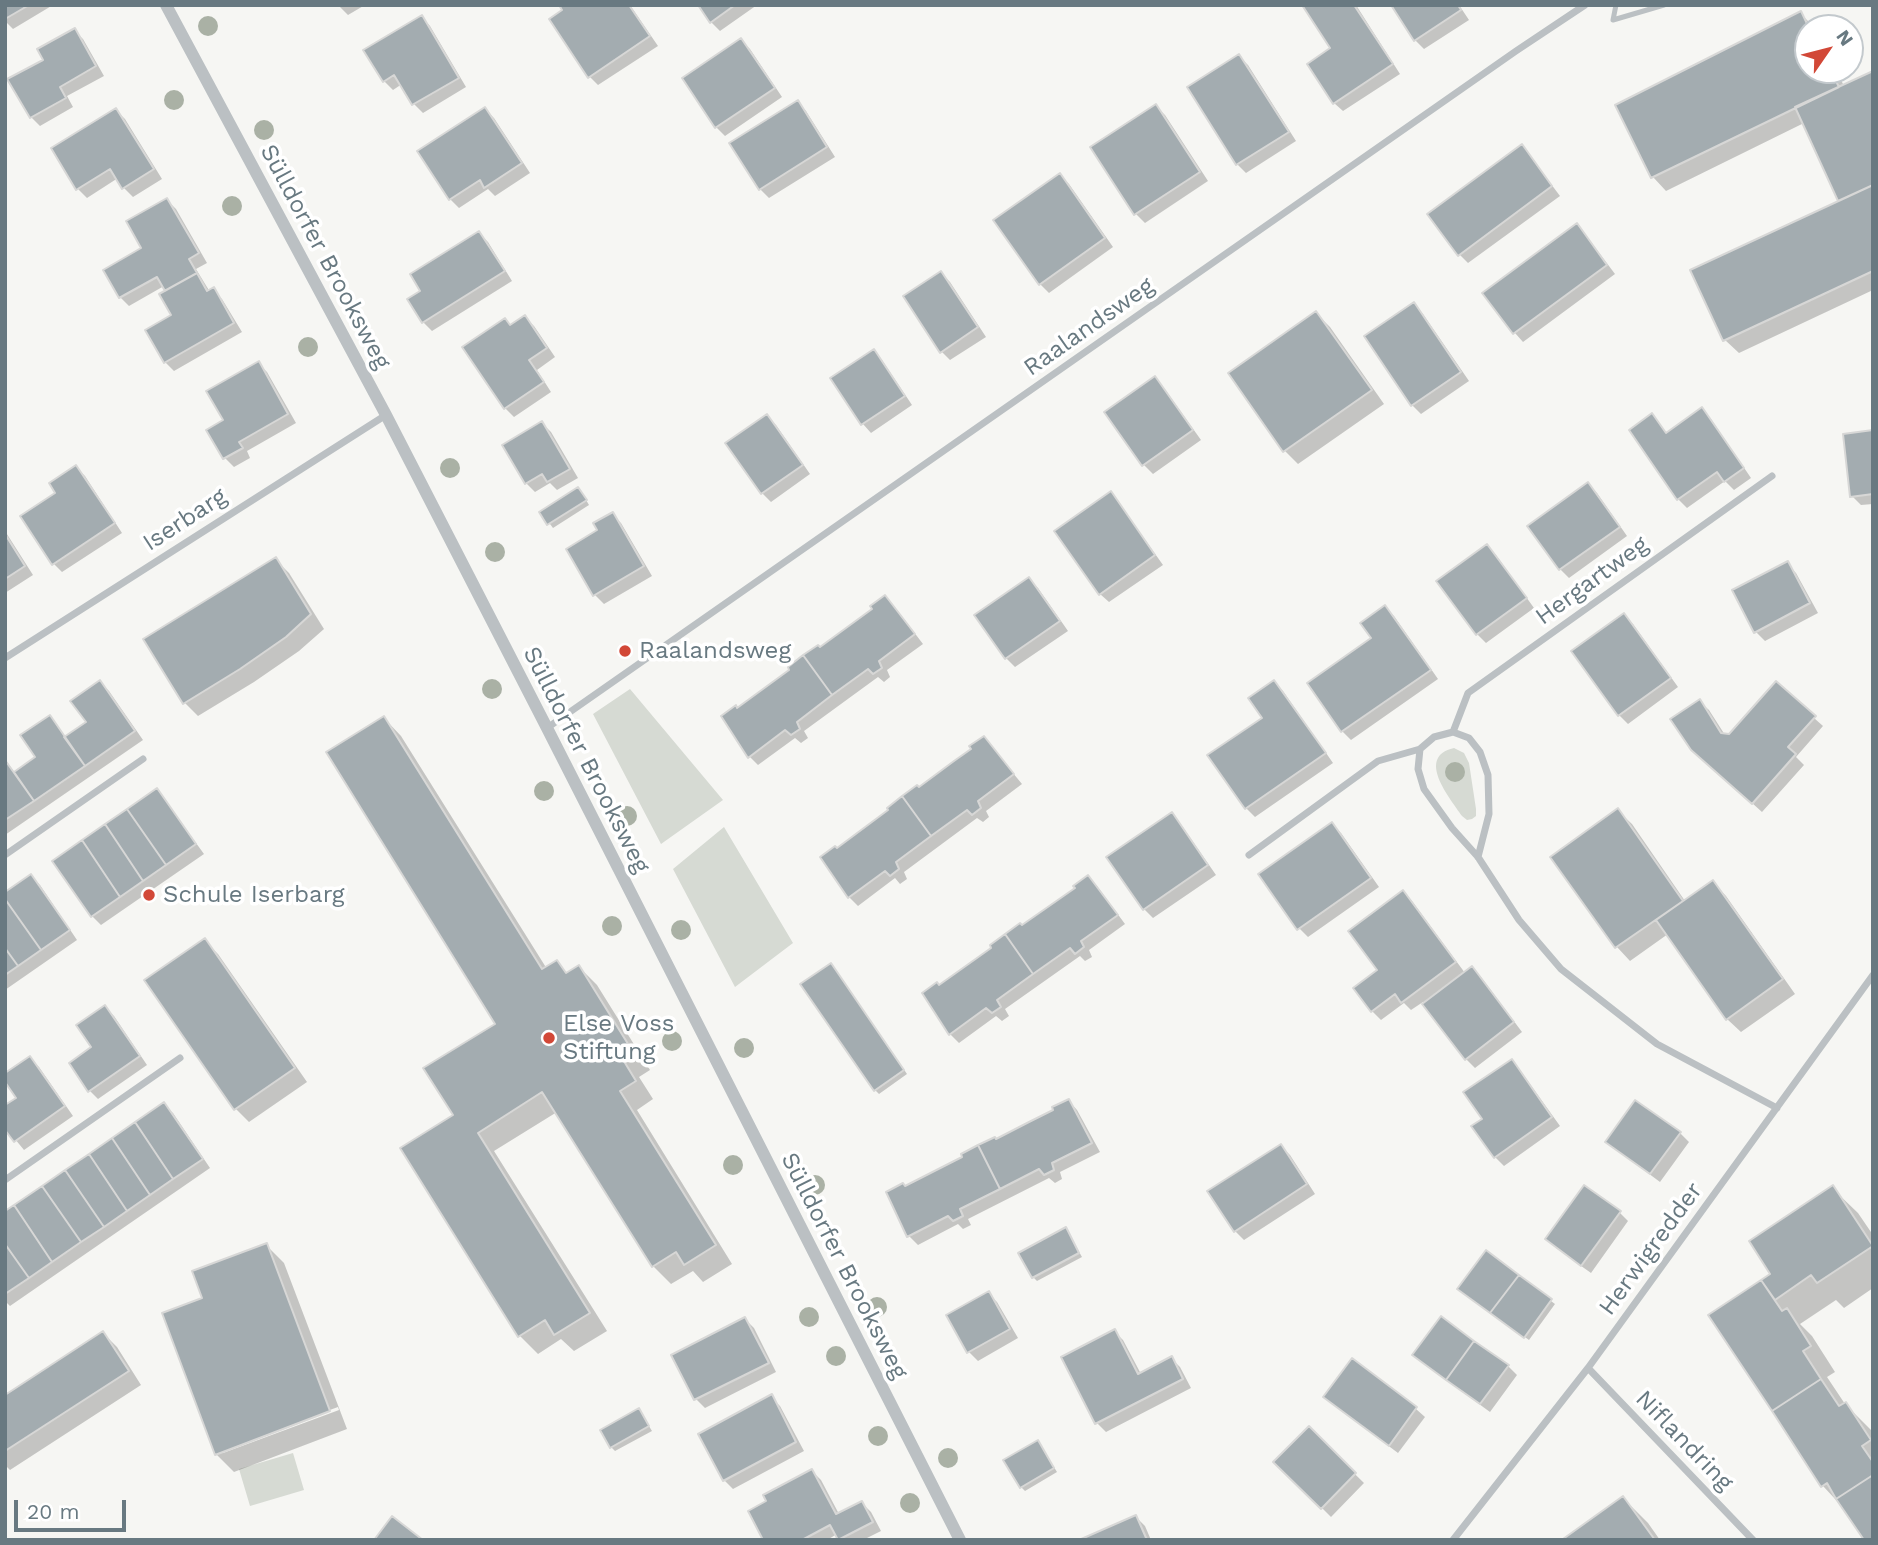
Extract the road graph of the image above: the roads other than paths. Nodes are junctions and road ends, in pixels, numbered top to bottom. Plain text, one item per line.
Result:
1 (166, 5) edge
2 (1585, 5) edge
3 (1616, 5) edge
4 (1664, 5) edge
5 (386, 415) junction
6 (1772, 477) dead end
7 (5, 658) edge
8 (547, 728) junction
9 (1452, 732) junction
10 (1420, 750) junction
11 (143, 759) dead end
12 (5, 855) edge
13 (1249, 855) dead end
14 (1478, 857) junction
15 (1873, 975) edge
16 (180, 1058) dead end
17 (1777, 1108) junction
18 (5, 1180) edge
19 (1588, 1368) junction
20 (960, 1540) edge
21 (1453, 1540) edge
22 (1753, 1540) edge

1 - 5 street, Sülldorfer Brooksweg
2 - 8 street, Raalandsweg
3 - 4 lane
5 - 7 street, Iserbarg
5 - 8 street, Sülldorfer Brooksweg
6 - 9 street, Hergartweg
8 - 20 street, Sülldorfer Brooksweg
9 - 10 street
9 - 14 street
10 - 13 street
10 - 14 street
11 - 12 street
14 - 17 street
15 - 17 street, Herwigredder
16 - 18 street
17 - 19 street, Herwigredder
19 - 21 street, Herwigredder
19 - 22 street, Niflandring

